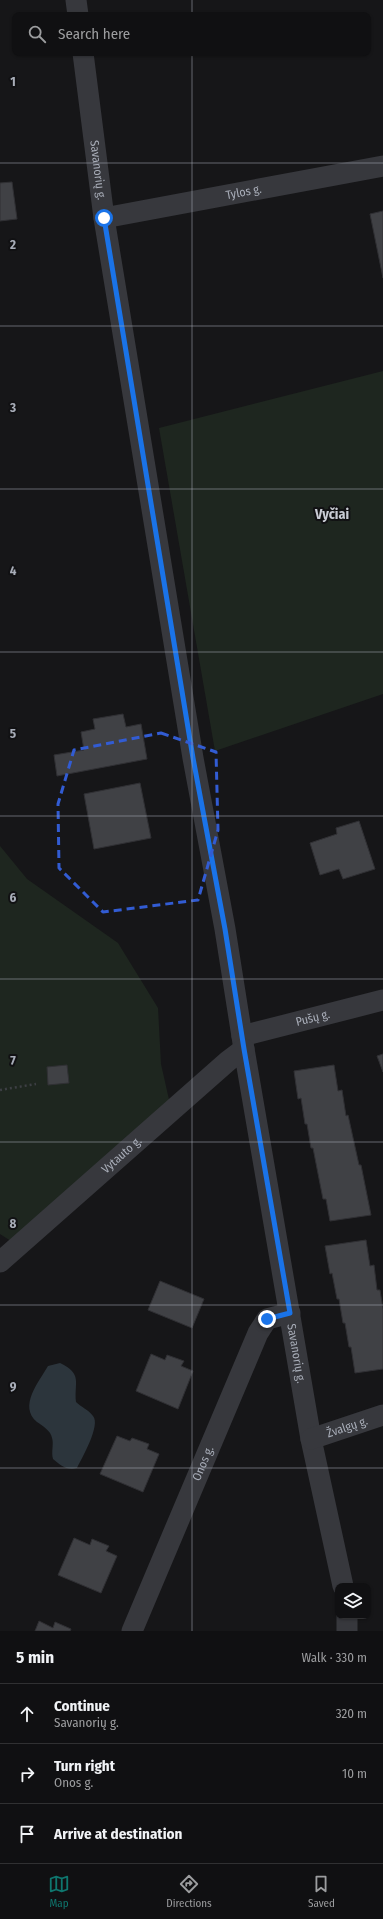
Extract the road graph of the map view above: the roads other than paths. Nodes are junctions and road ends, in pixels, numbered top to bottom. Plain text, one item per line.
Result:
1 (76, 0) edge
2 (78, 12) edge
3 (83, 56) edge
4 (383, 166) edge
5 (104, 218) junction
6 (383, 1000) edge
7 (243, 1043) junction
8 (0, 1262) edge
9 (290, 1313) junction
10 (383, 1415) edge
11 (311, 1439) junction
12 (342, 1583) edge
13 (347, 1619) edge
14 (132, 1631) edge
15 (347, 1631) edge

1 - 2 street
3 - 5 street, Savanorių g.
4 - 5 street, Tylos g.
5 - 7 street, Savanorių g.
6 - 7 street, Pušų g.
7 - 8 street, Vytauto g.
7 - 9 street, Savanorių g.
9 - 11 street, Savanorių g.
9 - 14 street, Onos g.
10 - 11 street, Žvalgų g.
11 - 12 street, Savanorių g.
13 - 15 street

